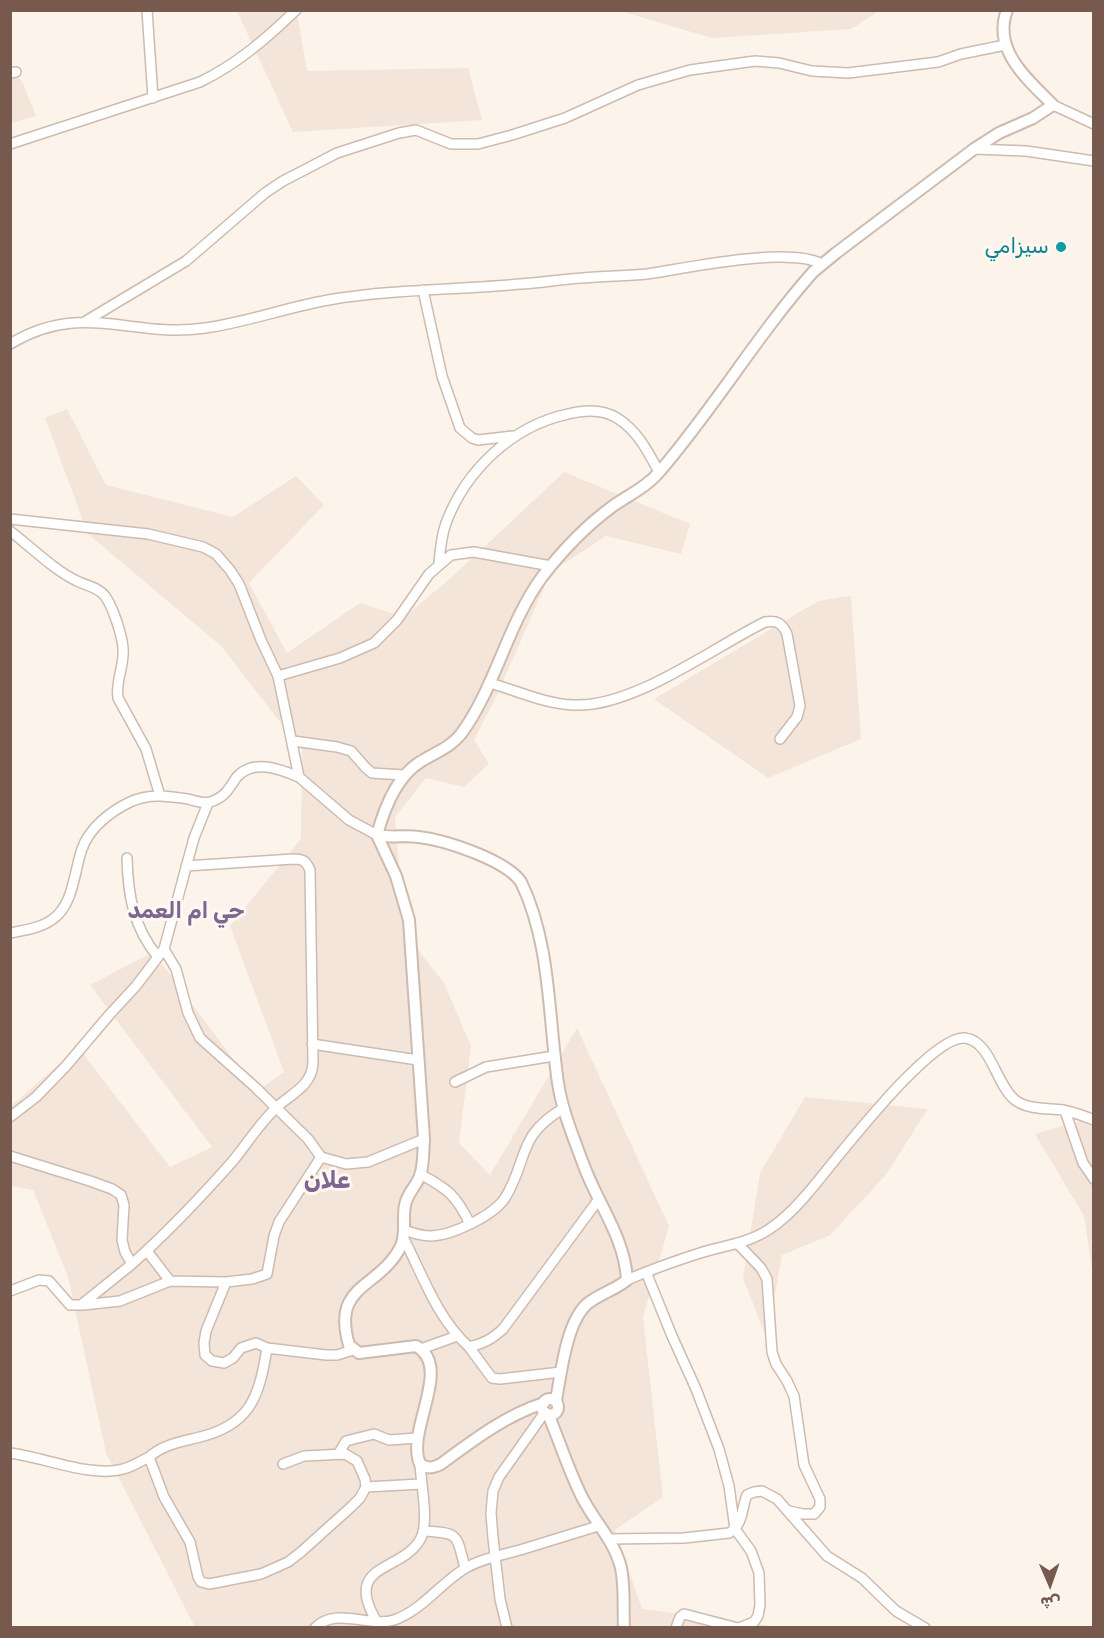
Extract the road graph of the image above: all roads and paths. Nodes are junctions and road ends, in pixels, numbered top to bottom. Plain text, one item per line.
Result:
1 (147, 10) edge
2 (296, 10) edge
3 (1007, 10) edge
4 (1005, 45) junction
5 (153, 98) junction
6 (1053, 105) junction
7 (1094, 124) edge
8 (10, 144) edge
9 (974, 149) junction
10 (1094, 161) edge
11 (822, 264) junction
12 (423, 290) junction
13 (86, 321) junction
14 (10, 344) edge
15 (513, 436) junction
16 (659, 472) junction
17 (10, 519) edge
18 (10, 531) edge
19 (439, 564) junction
20 (551, 566) junction
21 (278, 676) junction
22 (490, 682) junction
23 (780, 740) dead end
24 (293, 741) junction
25 (404, 775) junction
26 (299, 777) junction
27 (160, 796) junction
28 (208, 803) junction
29 (377, 835) junction
30 (127, 858) dead end
31 (186, 866) junction
32 (10, 933) edge
33 (161, 953) junction
34 (312, 1044) junction
35 (555, 1056) junction
36 (418, 1060) junction
37 (455, 1082) dead end
38 (276, 1108) junction
39 (564, 1108) junction
40 (1065, 1111) junction
41 (10, 1117) edge
42 (1094, 1120) edge
43 (424, 1139) junction
44 (10, 1156) edge
45 (321, 1157) junction
46 (420, 1174) junction
47 (1094, 1179) edge
48 (599, 1198) junction
49 (470, 1224) junction
50 (405, 1235) junction
51 (737, 1243) junction
52 (147, 1251) junction
53 (132, 1264) junction
54 (646, 1272) junction
55 (627, 1280) junction
56 (170, 1281) junction
57 (226, 1282) junction
58 (10, 1291) edge
59 (81, 1305) junction
60 (457, 1336) junction
61 (469, 1347) junction
62 (267, 1348) junction
63 (421, 1349) junction
64 (353, 1350) junction
65 (561, 1372) junction
66 (550, 1408) junction
67 (417, 1438) junction
68 (10, 1453) edge
69 (339, 1453) junction
70 (149, 1457) junction
71 (283, 1464) dead end
72 (420, 1464) junction
73 (421, 1484) junction
74 (366, 1487) junction
75 (789, 1511) junction
76 (598, 1526) junction
77 (735, 1529) junction
78 (424, 1531) junction
79 (608, 1539) junction
80 (496, 1556) junction
81 (465, 1568) junction
82 (377, 1622) junction
83 (315, 1628) edge
84 (507, 1628) edge
85 (624, 1628) edge
86 (676, 1628) edge
87 (739, 1628) edge
88 (925, 1628) edge

1 - 5 street
2 - 5 street
3 - 4 street
4 - 6 street
4 - 13 street
5 - 8 street
6 - 7 street
6 - 9 street
9 - 10 street
9 - 11 street
11 - 12 street
11 - 16 street
12 - 13 street
12 - 15 street
13 - 14 street
15 - 16 street
15 - 19 street
16 - 20 street
17 - 21 street
18 - 27 street
19 - 20 street
19 - 21 street
20 - 22 street
21 - 24 street
22 - 23 street
22 - 25 street
24 - 25 street
24 - 26 street
25 - 29 street
26 - 28 street
26 - 29 street
27 - 28 street
27 - 32 street
28 - 31 street
29 - 35 street
29 - 36 street
30 - 33 street
31 - 33 street
31 - 34 street
33 - 38 street
33 - 41 street
34 - 36 street
34 - 38 street
35 - 37 street
35 - 39 street
36 - 43 street
38 - 45 street
38 - 52 street
39 - 48 street
39 - 49 street
40 - 42 street
40 - 47 street
40 - 51 street
43 - 45 street
43 - 46 street
44 - 53 street
45 - 57 street
46 - 49 street
46 - 50 street
48 - 55 street
48 - 61 street
49 - 50 street
50 - 60 street
50 - 64 street
51 - 54 street
51 - 75 street
52 - 53 street
52 - 56 street
53 - 59 street
54 - 55 street
54 - 77 street
55 - 65 street
56 - 57 street
56 - 59 street
57 - 62 street
58 - 59 street
60 - 61 street
60 - 63 street
61 - 65 street
62 - 64 street
62 - 70 street
63 - 64 street
63 - 67 street
65 - 66 street
66 - 72 street
66 - 76 street
66 - 80 street
67 - 69 street
67 - 72 street
68 - 70 street
69 - 71 street
69 - 74 street
70 - 74 street
72 - 73 street
73 - 74 street
73 - 78 street
75 - 77 street
75 - 88 street
76 - 79 street
76 - 80 street
77 - 79 street
77 - 87 street
78 - 81 street
78 - 82 street
79 - 85 street
80 - 81 street
80 - 84 street
81 - 82 street
82 - 83 street
86 - 87 street

